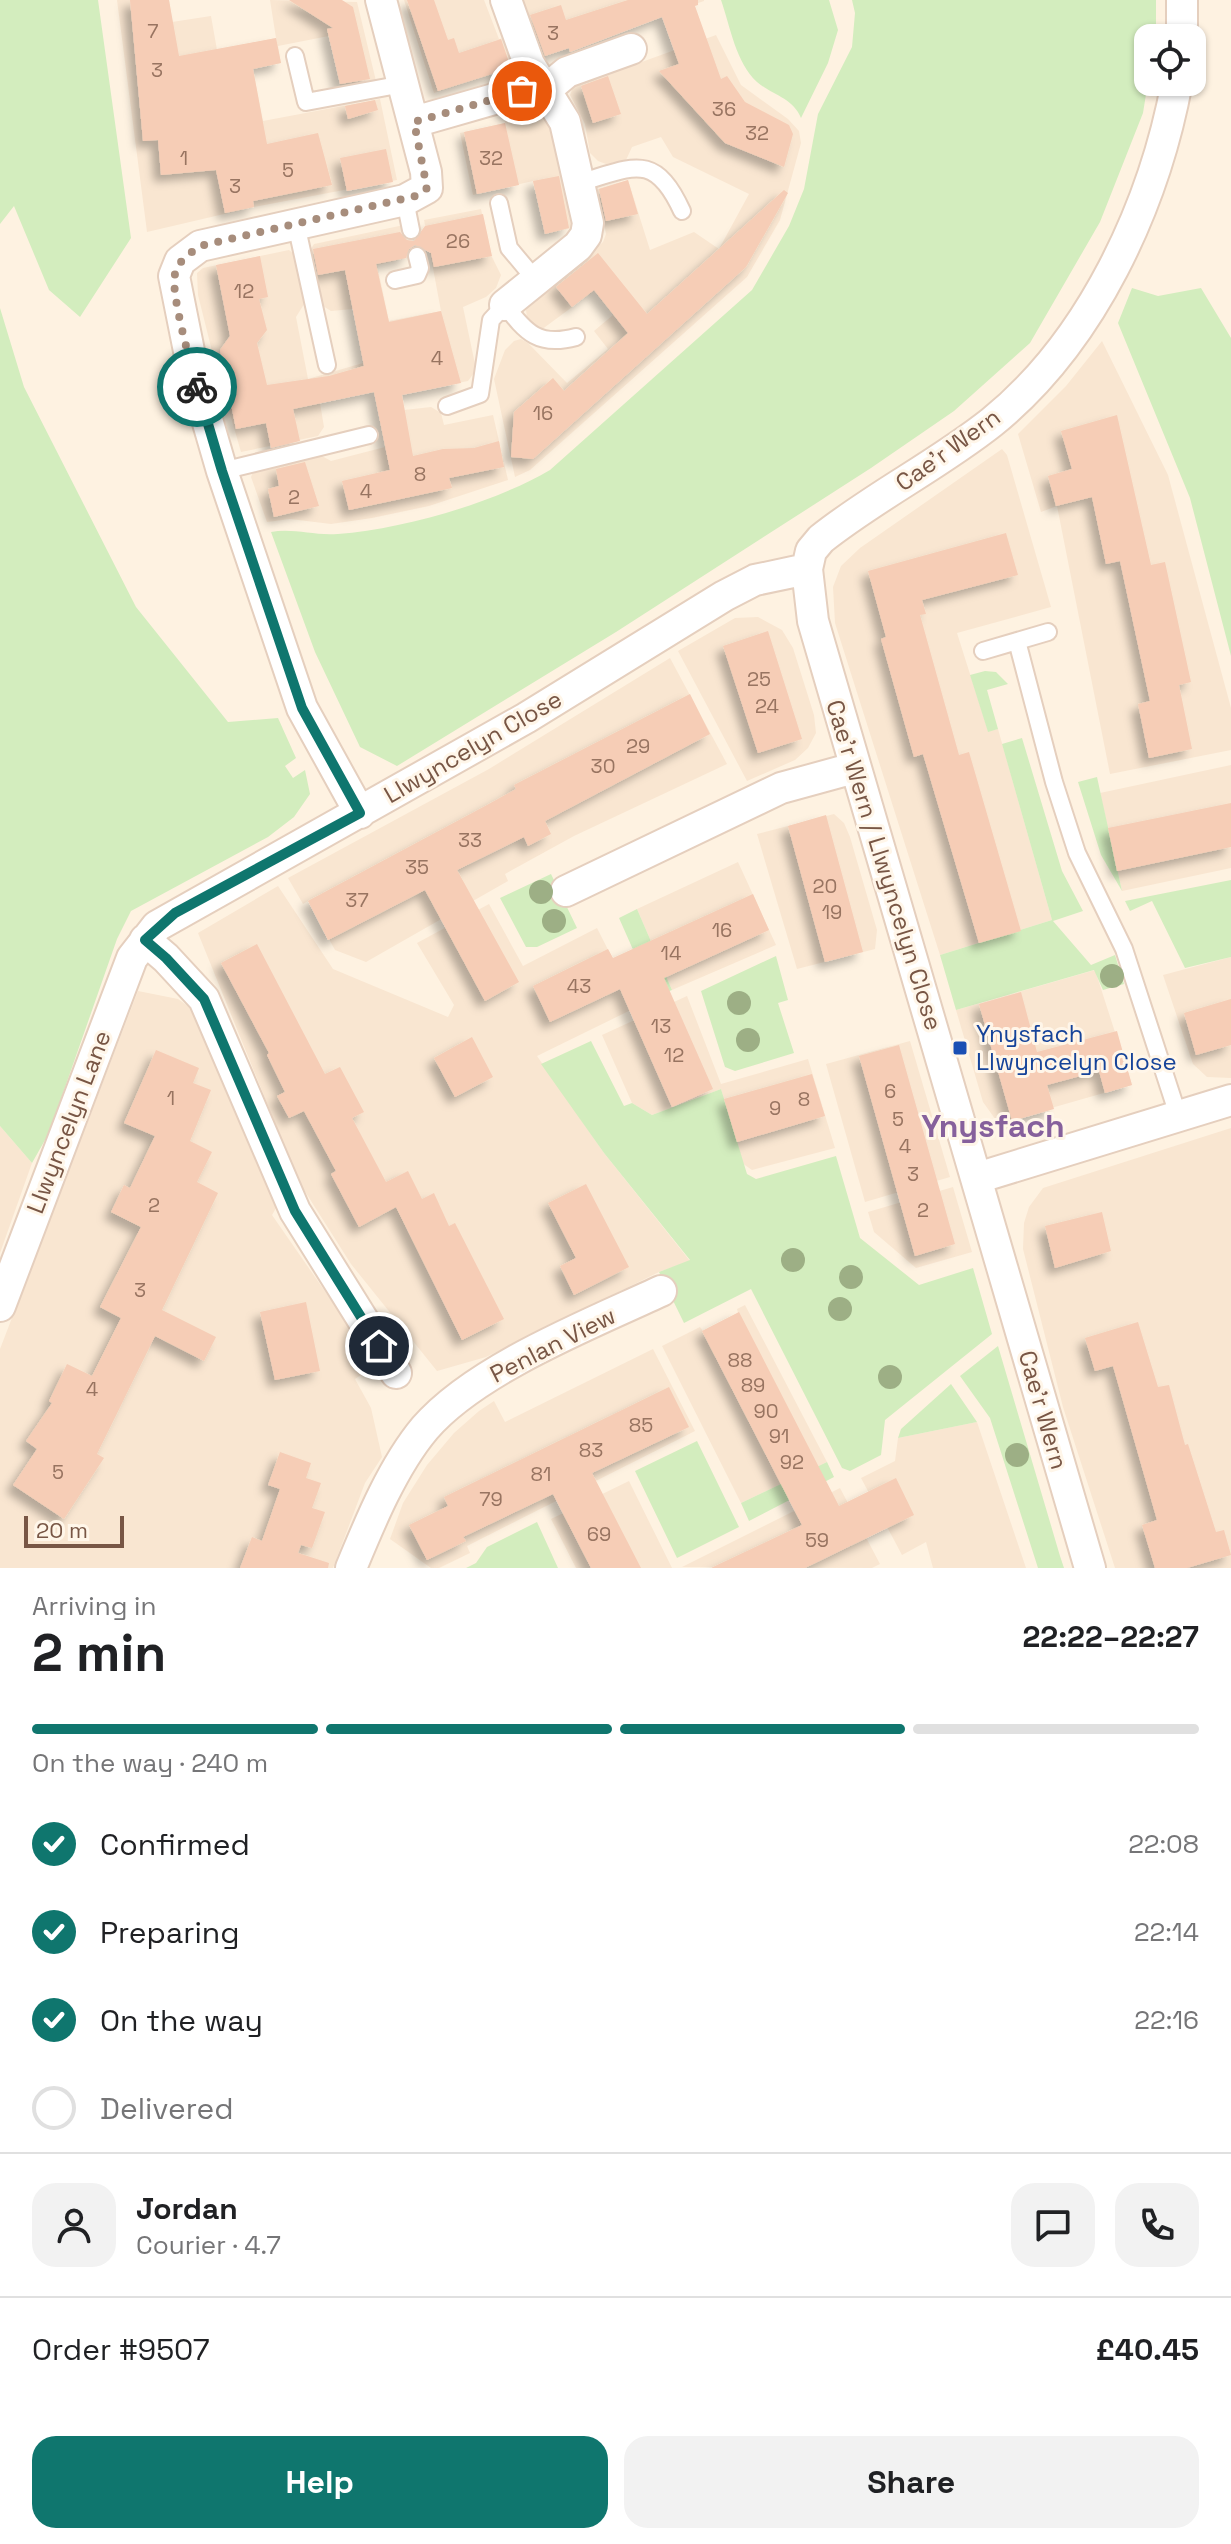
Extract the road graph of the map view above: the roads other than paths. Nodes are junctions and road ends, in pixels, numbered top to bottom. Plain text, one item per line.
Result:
1 (381, 0) edge
2 (506, 0) edge
3 (1182, 0) edge
4 (1182, 24) edge
5 (631, 49) dead end
6 (295, 56) dead end
7 (403, 84) junction
8 (543, 92) junction
9 (1174, 96) edge
10 (414, 122) junction
11 (578, 183) junction
12 (405, 200) junction
13 (499, 203) dead end
14 (682, 211) dead end
15 (296, 224) junction
16 (411, 230) dead end
17 (417, 256) dead end
18 (535, 279) junction
19 (395, 280) dead end
20 (505, 305) junction
21 (576, 337) dead end
22 (327, 365) dead end
23 (447, 406) dead end
24 (369, 435) dead end
25 (222, 471) junction
26 (807, 569) junction
27 (1048, 632) dead end
28 (1017, 641) junction
29 (983, 651) dead end
30 (854, 768) junction
31 (360, 813) junction
32 (566, 891) dead end
33 (145, 940) junction
34 (1231, 1100) edge
35 (1178, 1115) junction
36 (977, 1178) junction
37 (997, 1252) joint
38 (661, 1291) dead end
39 (0, 1306) edge
40 (396, 1373) dead end
41 (351, 1568) edge
42 (1090, 1568) edge

1 - 7 street
2 - 8 street
3 - 4 street
5 - 8 street
6 - 7 lane
7 - 10 street
8 - 10 street
8 - 11 street
9 - 26 street, Cae'r Wern
10 - 12 street
11 - 14 lane
11 - 18 street
12 - 15 street
12 - 16 lane
13 - 18 lane
15 - 22 lane
15 - 25 street
17 - 19 lane
18 - 20 street
20 - 21 lane
20 - 23 lane
24 - 25 lane
25 - 31 street
26 - 30 street, Cae'r Wern / Llwyncelyn Close
26 - 31 street, Llwyncelyn Close
27 - 28 lane
28 - 29 lane
28 - 35 lane
30 - 32 street
30 - 36 street, Cae'r Wern / Llwyncelyn Close
31 - 33 street, Llwyncelyn Close
33 - 39 street, Llwyncelyn Lane
33 - 40 street
34 - 35 street
35 - 36 street
36 - 37 street, Cae'r Wern / Llwyncelyn Close
37 - 42 street, Cae'r Wern
38 - 41 street, Penlan View

